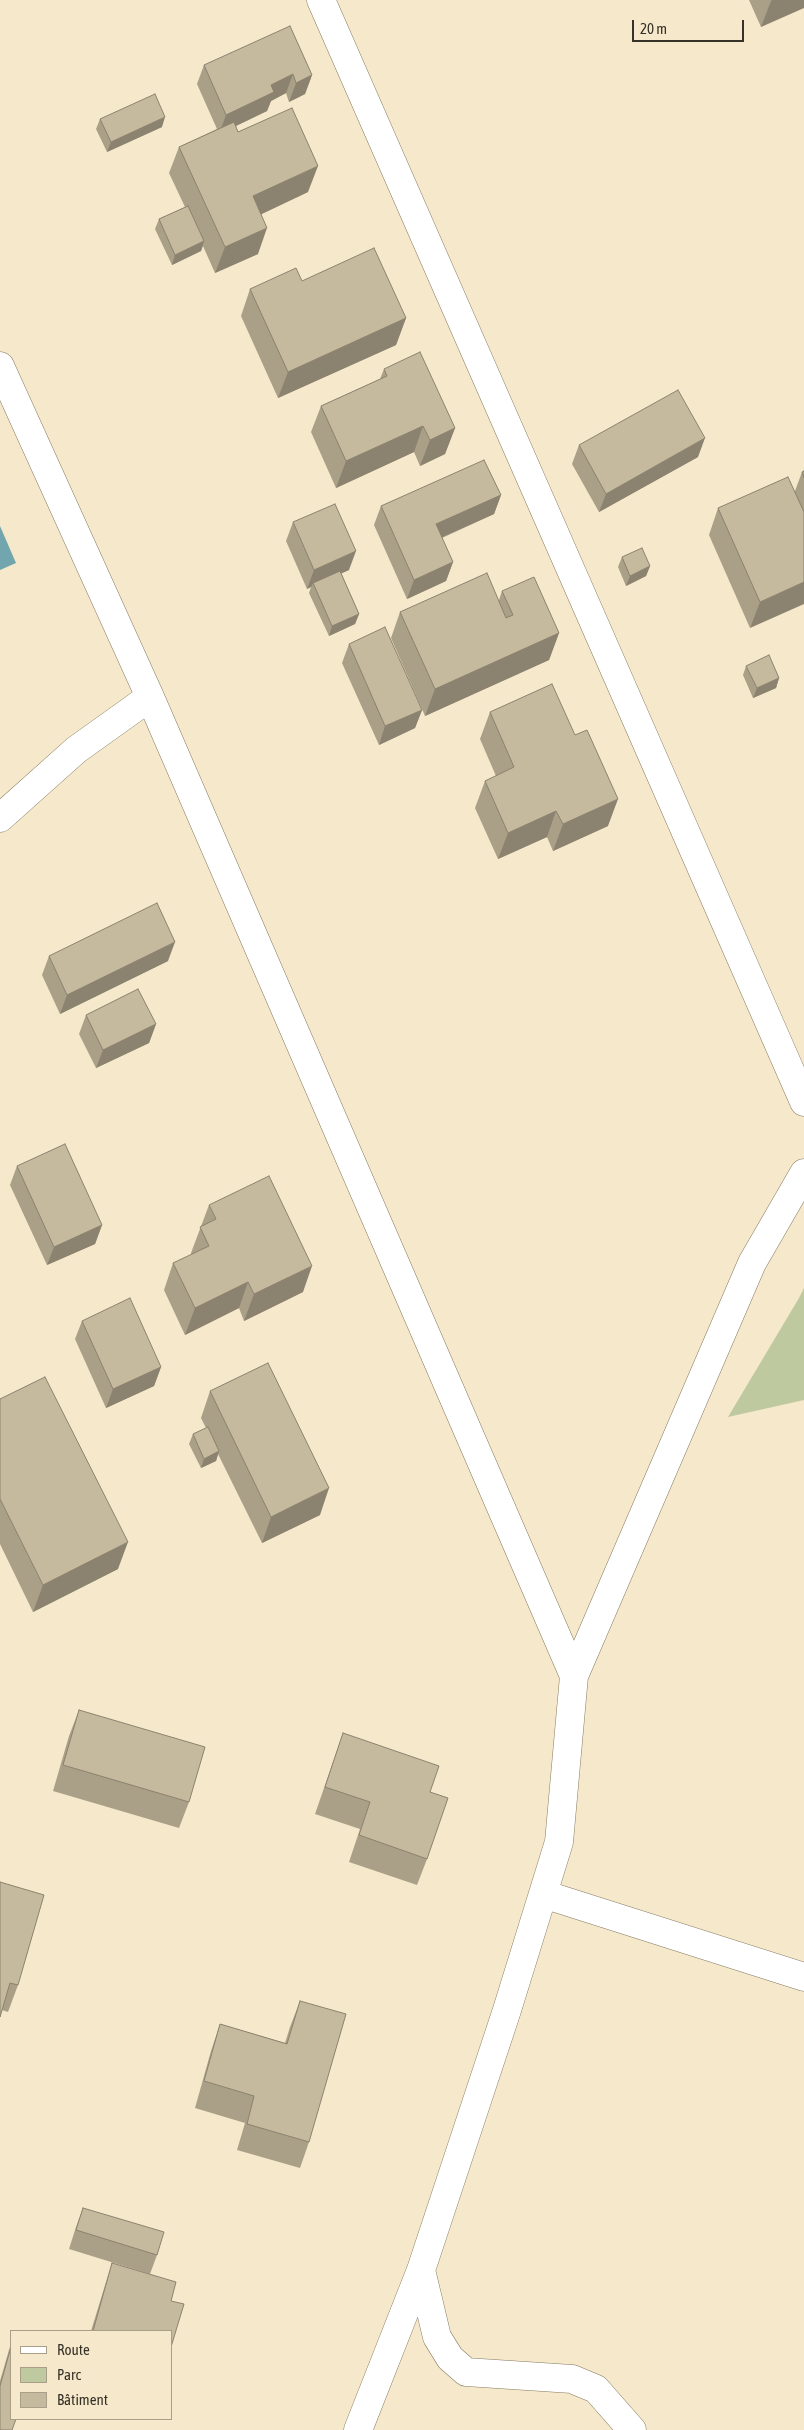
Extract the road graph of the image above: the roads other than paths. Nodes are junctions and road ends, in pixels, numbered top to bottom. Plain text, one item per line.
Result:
1 (321, 0) edge
2 (0, 366) edge
3 (150, 696) junction
4 (0, 818) edge
5 (804, 1102) edge
6 (804, 1173) edge
7 (574, 1676) junction
8 (543, 1894) junction
9 (804, 1977) edge
10 (421, 2270) junction
11 (358, 2430) edge
12 (632, 2430) edge

1 - 5 street
2 - 3 street
3 - 4 street
3 - 7 street
6 - 7 street
7 - 8 street
8 - 9 street
8 - 10 street
10 - 11 street
10 - 12 street

